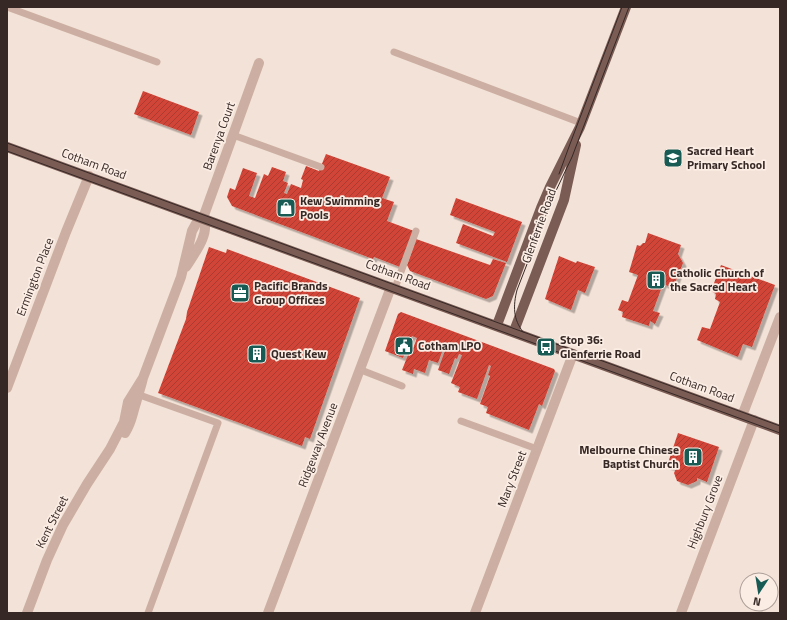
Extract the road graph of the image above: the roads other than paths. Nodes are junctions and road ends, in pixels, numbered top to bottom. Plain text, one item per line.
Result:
1 (7, 7) edge
2 (626, 7) edge
3 (394, 52) dead end
4 (156, 62) dead end
5 (258, 62) dead end
6 (580, 125) junction
7 (233, 135) junction
8 (7, 147) edge
9 (320, 167) dead end
10 (89, 176) junction
11 (203, 218) junction
12 (416, 231) dead end
13 (393, 288) junction
14 (780, 317) edge
15 (497, 325) junction
16 (514, 332) junction
17 (573, 354) junction
18 (361, 370) junction
19 (402, 386) dead end
20 (7, 388) edge
21 (136, 394) junction
22 (742, 416) junction
23 (754, 420) junction
24 (461, 421) dead end
25 (780, 430) edge
26 (537, 449) junction
27 (27, 613) edge
28 (148, 613) edge
29 (268, 613) edge
30 (475, 613) edge
31 (681, 613) edge

1 - 4 lane
2 - 6 main road, Glenferrie Road
3 - 6 lane
5 - 7 street, Barenya Court
6 - 15 main road, Glenferrie Road
6 - 16 main road, Glenferrie Road
7 - 9 lane
7 - 11 street, Barenya Court
8 - 10 main road, Cotham Road
10 - 11 main road, Cotham Road
10 - 20 street, Ermington Place
11 - 13 main road, Cotham Road
11 - 21 street, Kent Street
12 - 13 lane
13 - 15 main road, Cotham Road
13 - 18 street, Ridgeway Avenue
14 - 22 street
15 - 16 main road, Cotham Road
16 - 17 main road, Cotham Road
17 - 22 main road, Cotham Road
17 - 26 street, Mary Street
18 - 19 lane
18 - 29 street, Ridgeway Avenue
21 - 27 street, Kent Street
21 - 28 lane
22 - 23 main road, Cotham Road
23 - 25 main road, Cotham Road
23 - 31 street, Highbury Grove
24 - 26 lane
26 - 30 street, Mary Street

